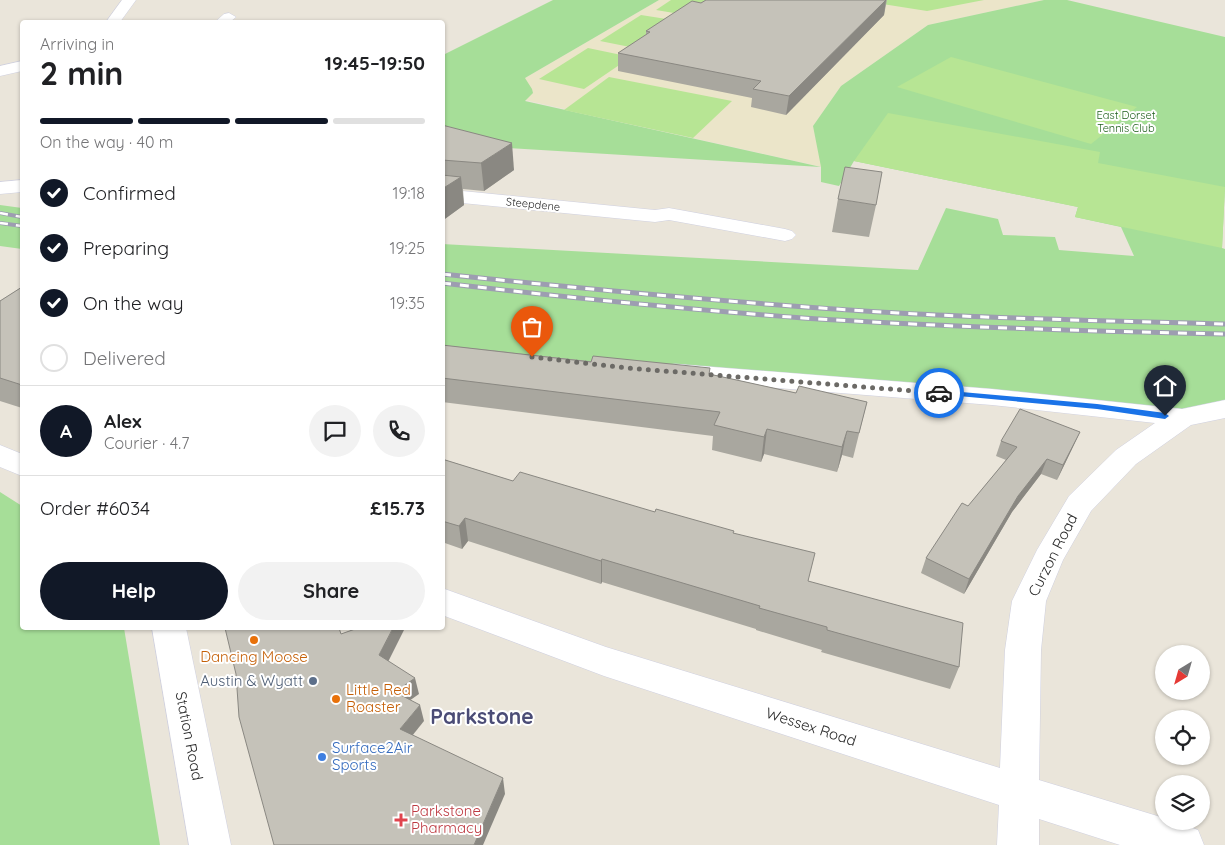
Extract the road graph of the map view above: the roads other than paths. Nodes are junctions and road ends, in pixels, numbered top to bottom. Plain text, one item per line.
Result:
1 (129, 0) edge
2 (115, 20) edge
3 (20, 66) edge
4 (0, 71) edge
5 (20, 186) edge
6 (0, 188) edge
7 (445, 195) edge
8 (785, 235) dead end
9 (656, 370) edge
10 (1225, 408) edge
11 (1182, 418) junction
12 (0, 455) edge
13 (20, 465) edge
14 (445, 602) edge
15 (169, 630) edge
16 (1020, 794) junction
17 (210, 845) edge
18 (1018, 845) edge
19 (1183, 845) edge

1 - 2 street
3 - 4 street
5 - 6 street
7 - 8 street, Steepdene
9 - 11 street
10 - 11 street, Curzon Road
11 - 16 street, Curzon Road
12 - 13 street
14 - 16 street, Wessex Road
15 - 17 street, Station Road
16 - 18 street, Curzon Road
16 - 19 street, Wessex Road

